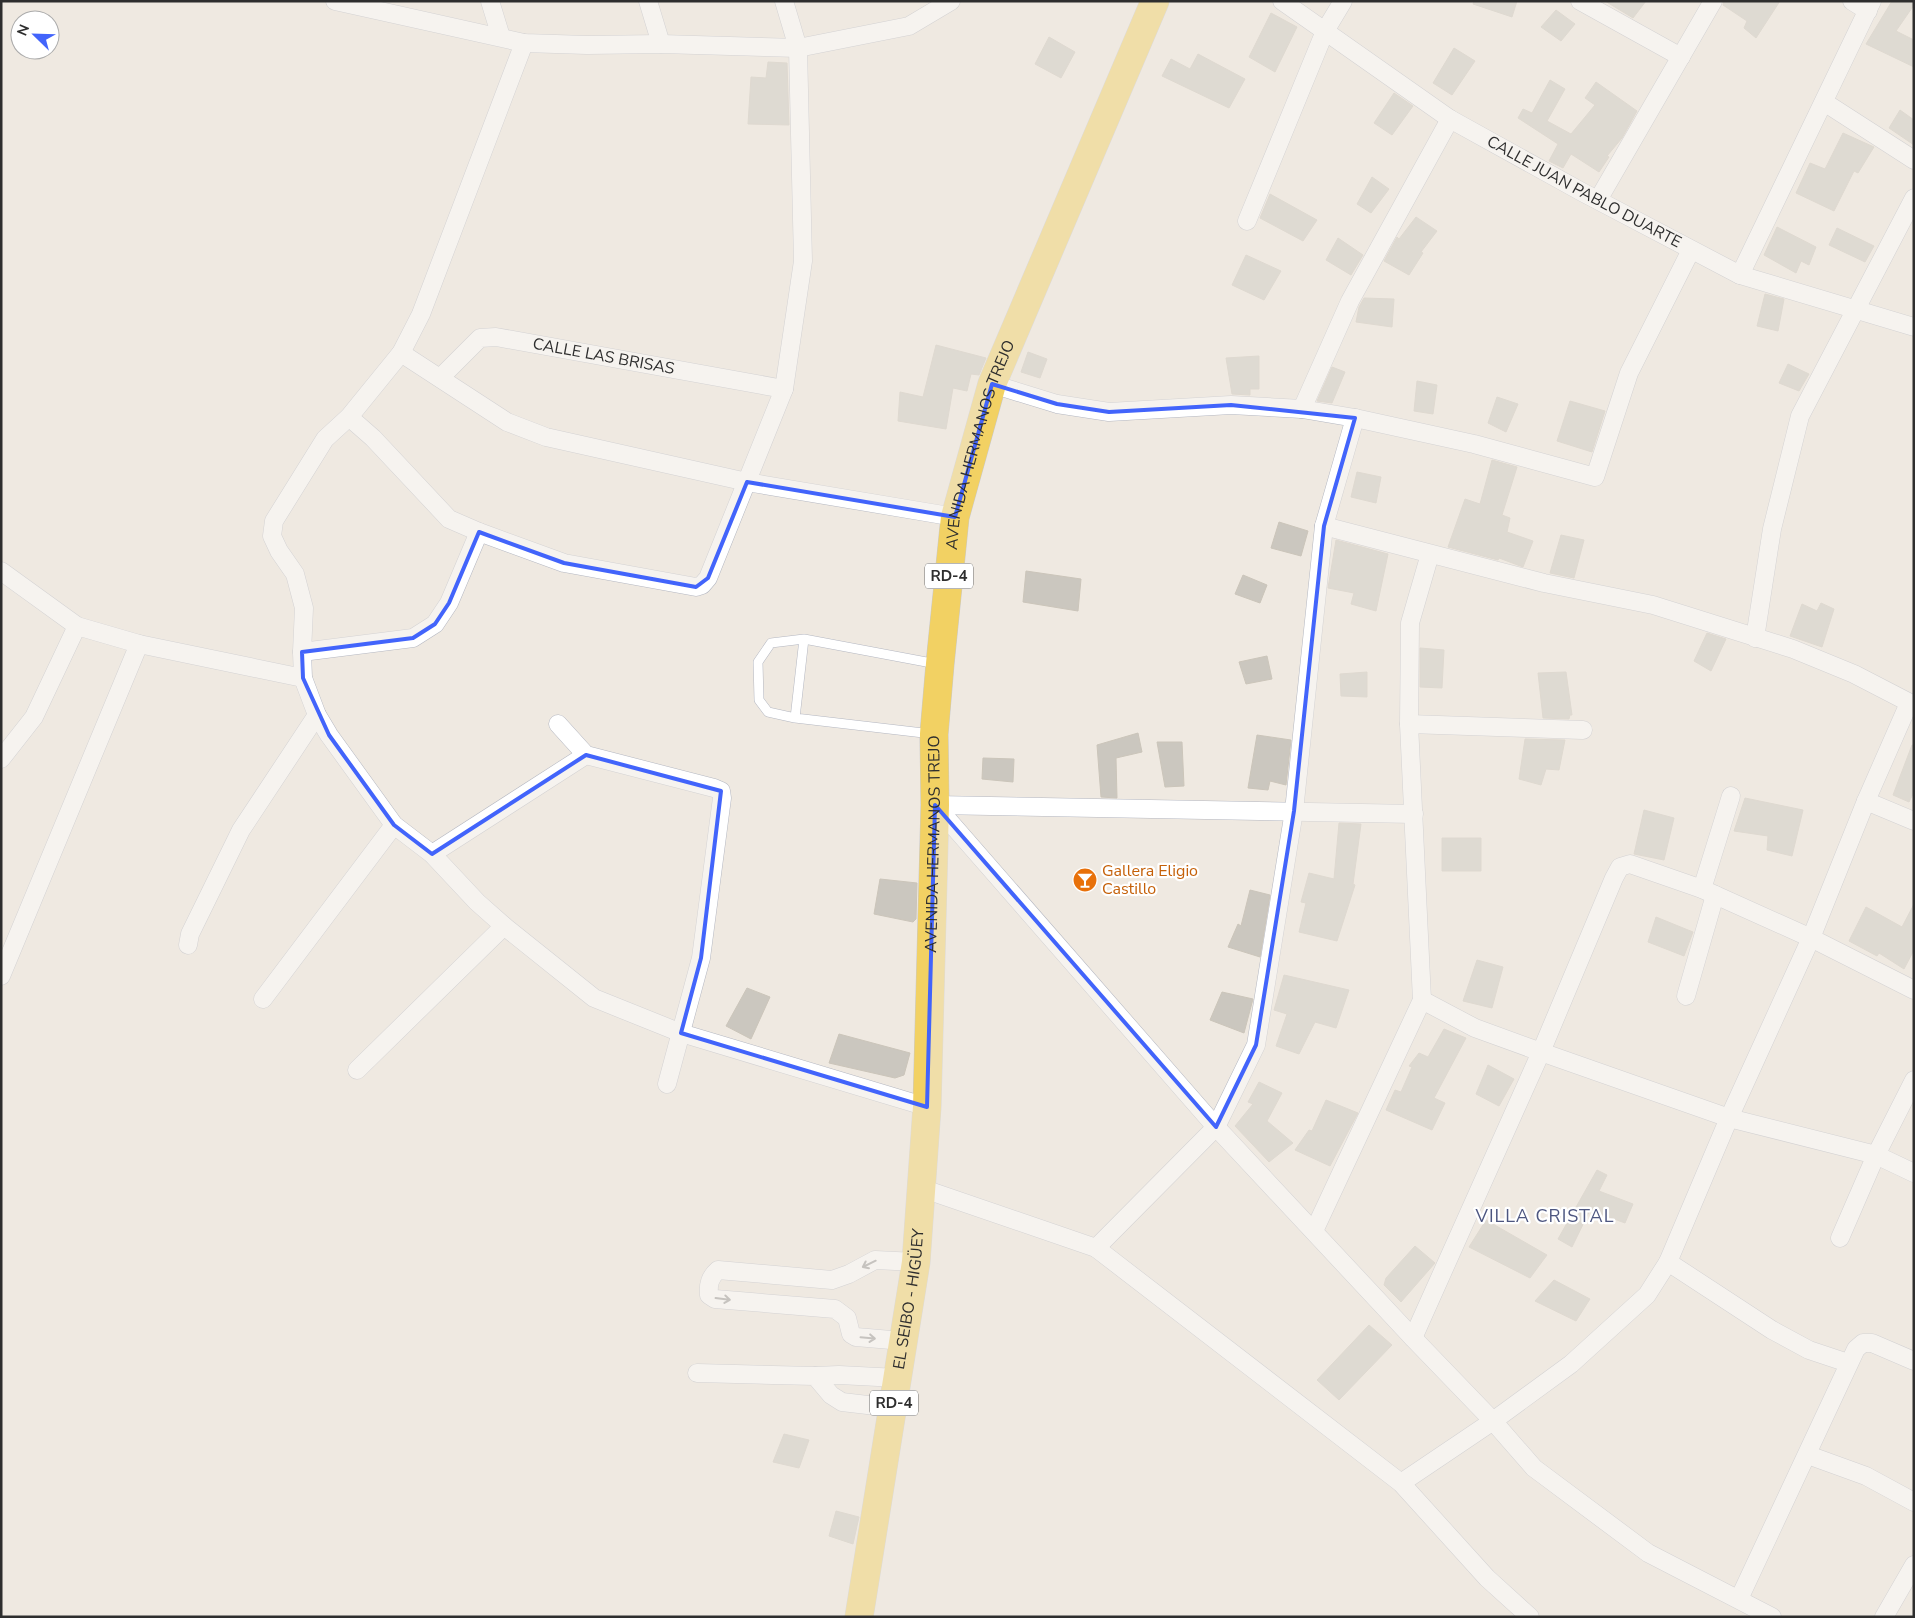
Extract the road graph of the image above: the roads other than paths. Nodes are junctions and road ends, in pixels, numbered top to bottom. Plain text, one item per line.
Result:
1 (335, 1) edge
2 (490, 1) edge
3 (648, 1) edge
4 (784, 1) edge
5 (951, 1) edge
6 (1155, 1) edge
7 (1282, 1) edge
8 (1343, 1) edge
9 (1580, 1) edge
10 (1713, 1) edge
11 (1852, 1) edge
12 (368, 5) edge
13 (1870, 6) edge
14 (924, 9) edge
15 (1326, 31) junction
16 (501, 37) junction
17 (524, 42) junction
18 (661, 44) junction
19 (798, 48) junction
20 (1681, 57) junction
21 (1824, 102) junction
22 (1450, 119) junction
23 (1914, 160) edge
24 (1914, 198) edge
25 (1598, 200) junction
26 (1247, 221) dead end
27 (1691, 250) junction
28 (1740, 275) junction
29 (1855, 310) junction
30 (1914, 327) edge
31 (401, 353) junction
32 (440, 378) junction
33 (992, 384) junction
34 (784, 389) junction
35 (1302, 409) junction
36 (349, 417) junction
37 (1355, 418) junction
38 (747, 482) junction
39 (955, 517) junction
40 (1324, 526) junction
41 (479, 532) junction
42 (1430, 554) junction
43 (1, 571) edge
44 (77, 626) junction
45 (1755, 638) junction
46 (804, 639) junction
47 (139, 644) junction
48 (302, 652) junction
49 (940, 664) junction
50 (304, 678) junction
51 (1911, 704) edge
52 (317, 715) junction
53 (795, 718) junction
54 (558, 724) dead end
55 (1409, 724) junction
56 (1583, 730) dead end
57 (934, 734) junction
58 (586, 754) junction
59 (1, 759) edge
60 (1731, 796) dead end
61 (1866, 801) junction
62 (935, 805) junction
63 (1294, 811) junction
64 (1414, 814) junction
65 (1914, 821) edge
66 (394, 825) junction
67 (432, 854) junction
68 (1709, 892) junction
69 (504, 926) junction
70 (1811, 938) junction
71 (188, 945) dead end
72 (1, 976) edge
73 (1914, 990) edge
74 (1686, 996) dead end
75 (263, 999) dead end
76 (1422, 1000) junction
77 (681, 1033) junction
78 (1542, 1052) junction
79 (357, 1070) dead end
80 (1914, 1080) edge
81 (667, 1084) dead end
82 (927, 1107) junction
83 (1729, 1118) junction
84 (1216, 1127) junction
85 (1876, 1155) junction
86 (1914, 1173) edge
87 (921, 1188) junction
88 (1314, 1231) junction
89 (1840, 1238) dead end
90 (1096, 1248) junction
91 (916, 1262) junction
92 (1668, 1262) junction
93 (832, 1280) junction
94 (825, 1307) junction
95 (1413, 1338) junction
96 (904, 1341) junction
97 (1914, 1361) edge
98 (1848, 1363) junction
99 (697, 1372) dead end
100 (815, 1376) junction
101 (898, 1378) junction
102 (893, 1408) junction
103 (1494, 1421) junction
104 (1808, 1455) junction
105 (1401, 1483) junction
106 (1914, 1502) edge
107 (1914, 1565) edge
108 (1739, 1599) junction
109 (860, 1617) edge
110 (1530, 1617) edge
111 (1772, 1617) edge
112 (1884, 1617) edge

1 - 12 street
2 - 16 street
3 - 18 street
4 - 19 street
5 - 14 street
6 - 33 main road, AVENIDA HERMANOS TREJO / RD-4
7 - 15 street, CALLE JUAN PABLO DUARTE
8 - 15 street
9 - 20 street
10 - 20 street
11 - 13 street
12 - 16 street
13 - 21 street
14 - 19 street
15 - 22 street, CALLE JUAN PABLO DUARTE
15 - 26 street
16 - 17 street
17 - 18 street
17 - 31 street
18 - 19 street
19 - 34 street
20 - 25 street
21 - 23 street
21 - 28 street
22 - 25 street, CALLE JUAN PABLO DUARTE
22 - 35 street
24 - 29 street
25 - 27 street, CALLE JUAN PABLO DUARTE
27 - 28 street, CALLE JUAN PABLO DUARTE
27 - 37 street
28 - 29 street, CALLE JUAN PABLO DUARTE
29 - 30 street, CALLE JUAN PABLO DUARTE
29 - 45 street
31 - 32 street
31 - 36 street
32 - 34 street, CALLE LAS BRISAS
32 - 38 street
33 - 35 street
33 - 39 main road, AVENIDA HERMANOS TREJO / RD-4
34 - 38 street
35 - 37 street
36 - 41 street
36 - 48 street
37 - 40 street
38 - 39 street
38 - 41 street
39 - 49 main road, AVENIDA HERMANOS TREJO / RD-4
40 - 42 street
40 - 63 street
41 - 48 street
42 - 45 street
42 - 55 street
43 - 44 street
44 - 47 street
44 - 59 street
45 - 51 street
46 - 49 lane
46 - 53 lane
46 - 53 lane
47 - 50 street
47 - 72 street
48 - 50 street
49 - 57 main road, AVENIDA HERMANOS TREJO / RD-4
50 - 52 street
51 - 61 street
52 - 66 street
52 - 71 street
53 - 57 lane
54 - 58 street
55 - 56 street
55 - 64 street
57 - 62 main road, AVENIDA HERMANOS TREJO / RD-4
58 - 67 street
58 - 77 street
60 - 68 street
61 - 65 street
61 - 70 street
62 - 63 street
62 - 82 main road, AVENIDA HERMANOS TREJO / RD-4
62 - 84 street
63 - 64 street
63 - 84 street
64 - 76 street
66 - 67 street
66 - 75 street
67 - 69 street
68 - 70 street
68 - 74 street
68 - 78 street
69 - 77 street
69 - 79 street
70 - 73 street
70 - 83 street
76 - 78 street
76 - 88 street
77 - 81 street
77 - 82 street
78 - 83 street
78 - 95 street
80 - 85 street
82 - 87 main road, AVENIDA HERMANOS TREJO / RD-4
83 - 85 street
83 - 92 street
84 - 88 street
84 - 90 street
85 - 86 street
85 - 89 street
87 - 90 street
87 - 91 main road, EL SEIBO - HIGÜEY / RD-4
88 - 95 street
90 - 105 street
91 -> 93 street
91 - 96 main road, EL SEIBO - HIGÜEY / RD-4
92 - 98 street
92 - 103 street
93 - 94 street
93 -> 94 street
94 -> 96 street
95 - 103 street
96 - 101 main road, EL SEIBO - HIGÜEY / RD-4
97 - 98 street
98 - 104 street
99 - 100 street
100 - 101 street
100 - 102 street
101 - 102 main road, EL SEIBO - HIGÜEY / RD-4
102 - 109 main road, EL SEIBO - HIGÜEY / RD-4
103 - 105 street
103 - 108 street
104 - 106 street
104 - 108 street
105 - 110 street
107 - 112 street
108 - 111 street

